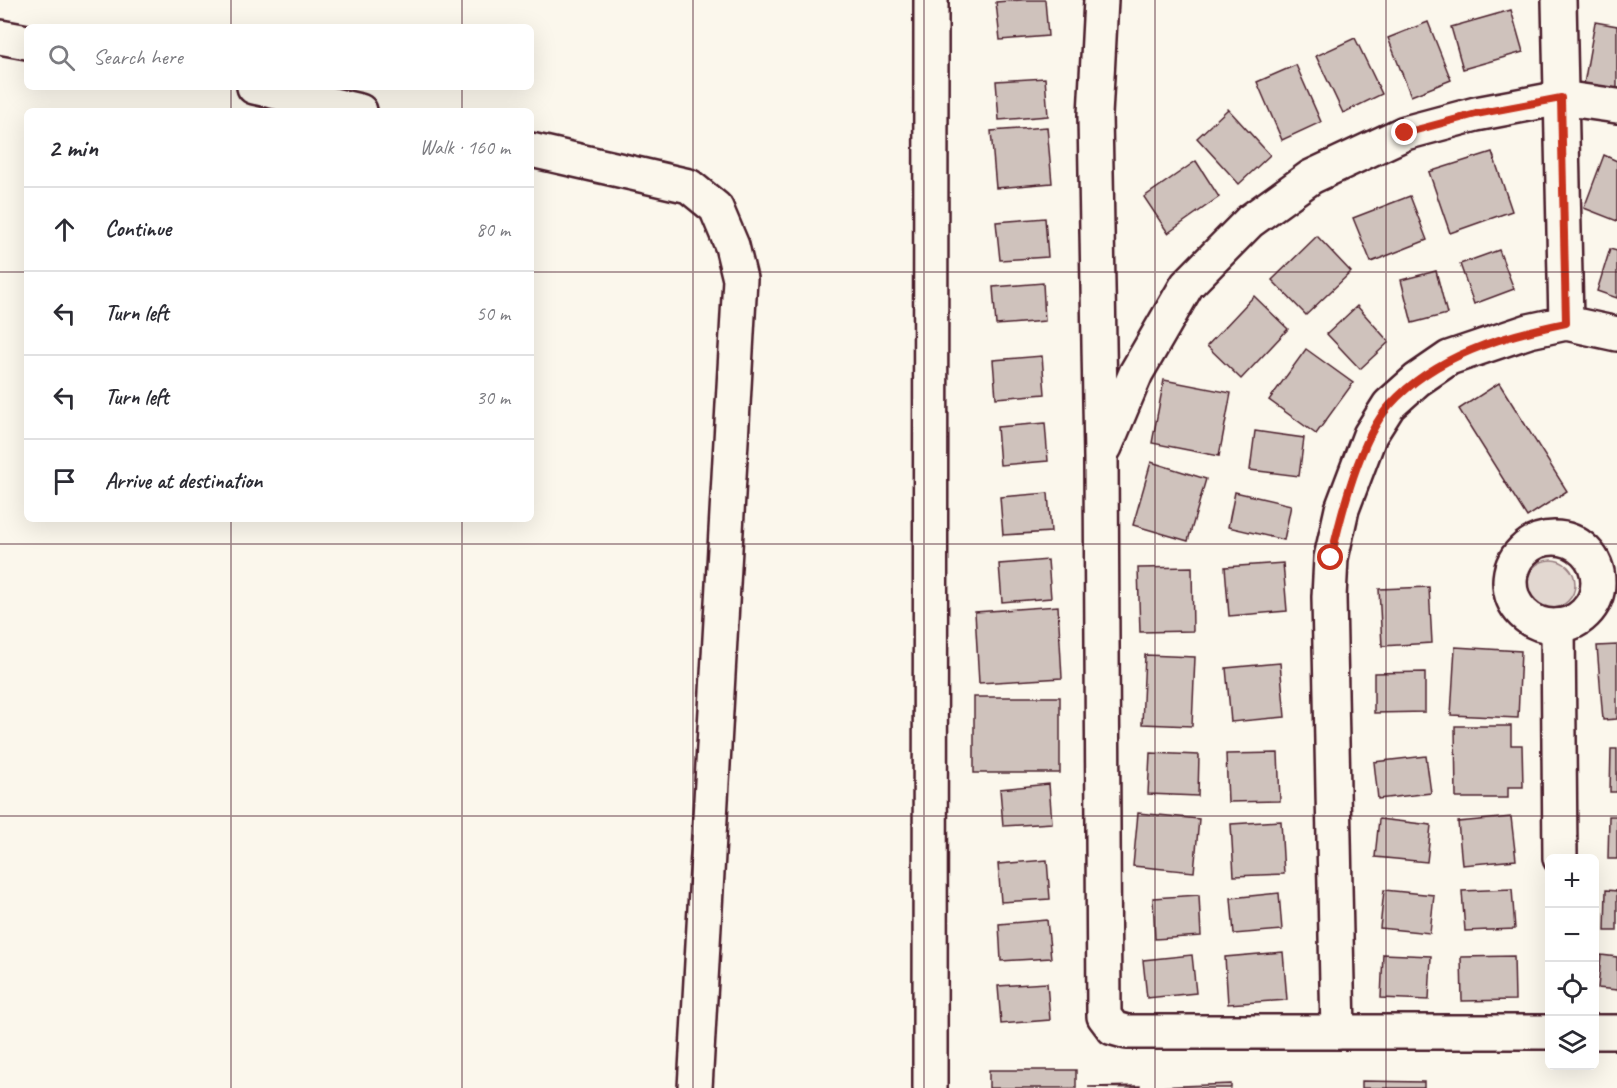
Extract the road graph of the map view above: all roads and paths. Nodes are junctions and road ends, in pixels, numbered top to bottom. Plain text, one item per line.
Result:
1 (931, 0) edge
2 (1101, 0) edge
3 (1559, 0) edge
4 (0, 37) edge
5 (24, 41) edge
6 (267, 90) edge
7 (1561, 98) junction
8 (1617, 106) edge
9 (347, 108) edge
10 (534, 151) edge
11 (1566, 323) junction
12 (1617, 334) edge
13 (1101, 458) junction
14 (1558, 626) dead end
15 (1560, 854) edge
16 (1338, 1032) junction
17 (1545, 1032) edge
18 (1599, 1032) edge
19 (1617, 1032) edge
20 (695, 1088) edge
21 (930, 1088) edge

1 - 21 street
2 - 13 street
3 - 7 street
4 - 5 street
6 - 9 street
7 - 8 street
7 - 11 street
7 - 13 street
10 - 20 street
11 - 12 street
11 - 16 street
13 - 16 street
14 - 15 street
16 - 17 street
18 - 19 street

